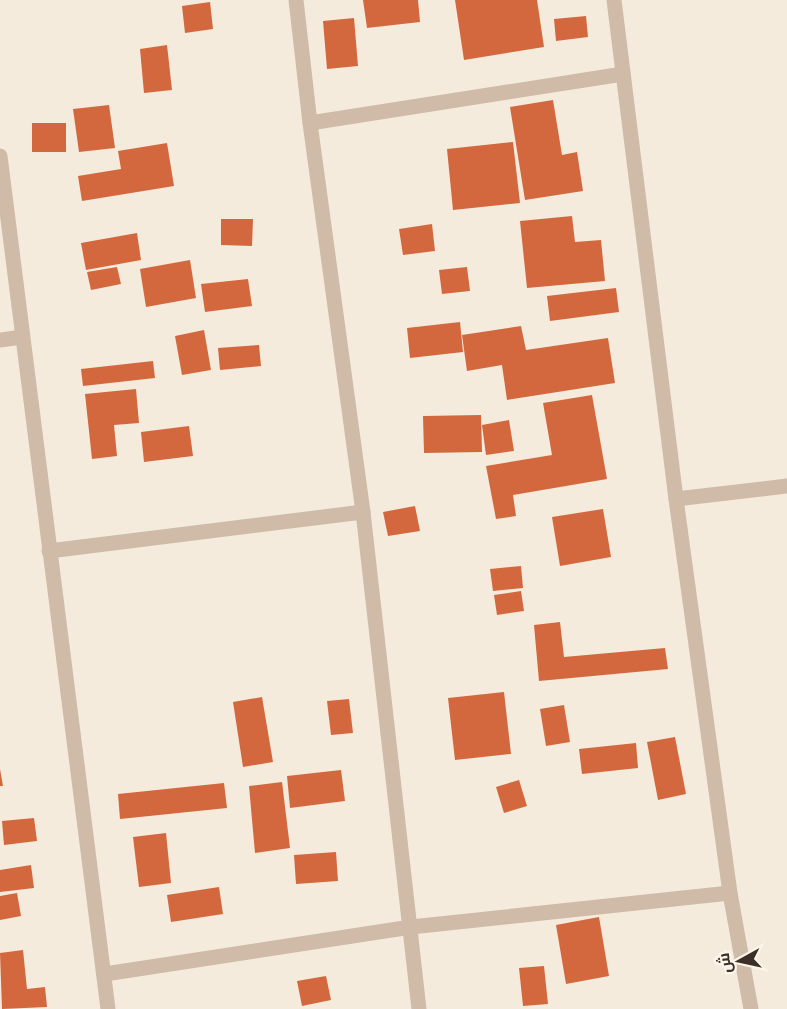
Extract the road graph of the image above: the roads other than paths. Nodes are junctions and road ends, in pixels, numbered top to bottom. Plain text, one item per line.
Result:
1 (296, 0) edge
2 (614, 0) edge
3 (622, 74) junction
4 (310, 123) junction
5 (0, 156) edge
6 (22, 337) junction
7 (0, 340) edge
8 (787, 486) edge
9 (676, 499) junction
10 (363, 512) junction
11 (49, 551) junction
12 (730, 892) junction
13 (411, 927) junction
14 (105, 974) junction
15 (108, 1009) edge
16 (419, 1009) edge
17 (751, 1009) edge

1 - 4 street
2 - 3 street
3 - 4 street
3 - 9 street
4 - 10 street
5 - 6 street
6 - 7 street
6 - 11 street
8 - 9 street
9 - 12 street
10 - 11 street
10 - 13 street
11 - 14 street
12 - 13 street
12 - 17 street
13 - 14 street
13 - 16 street
14 - 15 street

